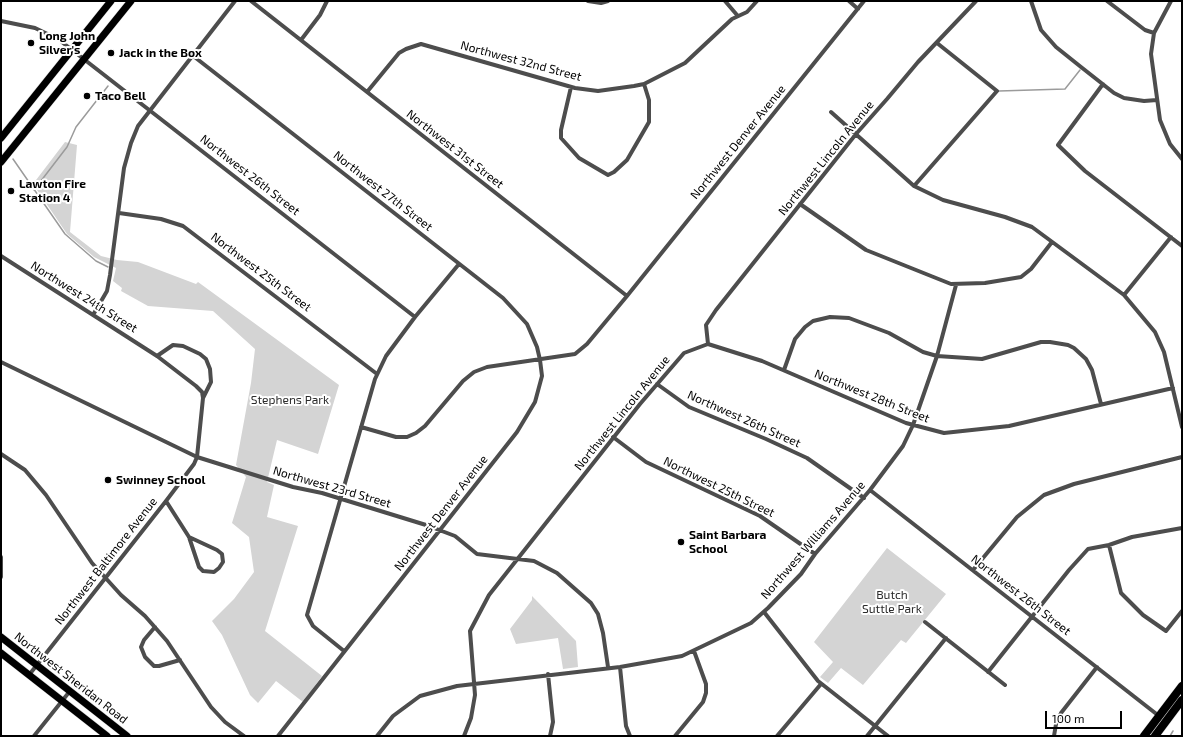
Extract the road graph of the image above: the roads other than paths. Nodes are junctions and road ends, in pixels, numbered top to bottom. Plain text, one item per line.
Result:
1 (111, 1) edge
2 (131, 1) edge
3 (235, 1) edge
4 (251, 1) edge
5 (327, 1) edge
6 (588, 1) edge
7 (608, 1) edge
8 (725, 1) edge
9 (757, 1) edge
10 (849, 1) edge
11 (864, 1) edge
12 (976, 1) edge
13 (1031, 1) edge
14 (1107, 1) edge
15 (1171, 1) edge
16 (858, 9) junction
17 (737, 15) junction
18 (1, 21) edge
19 (1154, 33) junction
20 (301, 40) junction
21 (937, 43) junction
22 (72, 50) junction
23 (192, 55) junction
24 (84, 59) junction
25 (644, 84) junction
26 (1103, 84) junction
27 (571, 87) junction
28 (367, 92) junction
29 (1157, 100) junction
30 (150, 110) junction
31 (831, 112) dead end
32 (856, 134) junction
33 (1, 138) edge
34 (1182, 159) edge
35 (1, 162) edge
36 (914, 186) junction
37 (800, 204) junction
38 (119, 213) junction
39 (1171, 237) junction
40 (1052, 242) junction
41 (1182, 246) edge
42 (1, 256) edge
43 (459, 264) junction
44 (956, 285) junction
45 (1124, 295) junction
46 (627, 296) junction
47 (94, 315) junction
48 (415, 317) junction
49 (708, 344) junction
50 (157, 356) junction
51 (937, 356) junction
52 (540, 360) junction
53 (1, 362) edge
54 (784, 370) junction
55 (377, 374) junction
56 (657, 384) junction
57 (1173, 388) junction
58 (203, 398) junction
59 (1101, 404) junction
60 (913, 425) junction
61 (361, 426) junction
62 (1182, 427) edge
63 (613, 437) junction
64 (1, 454) edge
65 (197, 457) junction
66 (1182, 457) edge
67 (870, 490) junction
68 (340, 498) junction
69 (864, 498) junction
70 (166, 501) junction
71 (1182, 528) edge
72 (440, 530) junction
73 (189, 537) junction
74 (1109, 545) junction
75 (815, 554) junction
76 (1, 557) edge
77 (517, 558) junction
78 (973, 570) junction
79 (1, 577) edge
80 (106, 578) junction
81 (1182, 611) edge
82 (764, 612) junction
83 (1032, 616) junction
84 (925, 622) dead end
85 (155, 627) junction
86 (1, 637) edge
87 (946, 638) junction
88 (344, 651) junction
89 (694, 651) junction
90 (1, 653) edge
91 (180, 660) junction
92 (37, 665) junction
93 (620, 666) junction
94 (608, 667) junction
95 (1097, 667) junction
96 (988, 672) junction
97 (548, 674) junction
98 (29, 675) junction
99 (474, 683) junction
100 (821, 684) junction
101 (1005, 685) dead end
102 (1182, 686) edge
103 (70, 691) junction
104 (1182, 700) edge
105 (62, 701) junction
106 (1159, 716) junction
107 (875, 726) junction
108 (1157, 734) edge
109 (34, 736) edge
110 (107, 736) edge
111 (127, 736) edge
112 (244, 736) edge
113 (278, 736) edge
114 (377, 736) edge
115 (464, 736) edge
116 (550, 736) edge
117 (630, 736) edge
118 (675, 736) edge
119 (777, 736) edge
120 (867, 736) edge
121 (888, 736) edge
122 (1054, 736) edge
123 (1144, 736) edge

1 - 22 main road
2 - 24 main road
3 - 23 street
4 - 20 street, Northwest 31st Street
5 - 20 street
6 - 7 street
8 - 17 street
9 - 17 street, Northwest 32nd Street
10 - 16 street
11 - 16 street, Northwest Denver Avenue
12 - 21 street, Northwest Lincoln Avenue
13 - 26 street
14 - 19 street
15 - 19 street
16 - 46 street, Northwest Denver Avenue
17 - 25 street, Northwest 32nd Street
18 - 22 street, Northwest 26th Street
19 - 29 street
20 - 28 street, Northwest 31st Street
21 - 32 street, Northwest Lincoln Avenue
21 - 36 street
22 - 24 street, Northwest 26th Street
22 - 33 main road
23 - 30 street
23 - 43 street, Northwest 27th Street
24 - 30 street, Northwest 26th Street
24 - 35 main road
25 - 27 street, Northwest 32nd Street
25 - 27 street
26 - 29 street
26 - 39 street
27 - 28 street, Northwest 32nd Street
28 - 46 street, Northwest 31st Street
29 - 34 street
30 - 38 street
30 - 48 street, Northwest 26th Street
31 - 32 street
32 - 36 street
32 - 37 street, Northwest Lincoln Avenue
36 - 40 street
37 - 44 street
37 - 49 street, Northwest Lincoln Avenue
38 - 47 street
38 - 55 street, Northwest 25th Street
39 - 41 street
39 - 45 street
40 - 44 street
40 - 45 street
42 - 47 street, Northwest 24th Street
43 - 48 street
43 - 52 street, Northwest 27th Street
44 - 51 street, Northwest Williams Avenue
45 - 57 street
46 - 52 street
47 - 50 street, Northwest 24th Street
48 - 55 street
49 - 54 street, Northwest 28th Street
49 - 56 street, Northwest Lincoln Avenue
50 - 58 street, Northwest 24th Street
50 - 58 street
51 - 54 street
51 - 59 street
51 - 60 street, Northwest Williams Avenue
52 - 61 street
52 - 72 street, Northwest Denver Avenue
53 - 65 street, Northwest 23rd Street
54 - 60 street, Northwest 28th Street
55 - 61 street
56 - 63 street, Northwest Lincoln Avenue
56 - 69 street, Northwest 26th Street
57 - 59 street, Northwest 28th Street
57 - 62 street
58 - 65 street
59 - 60 street, Northwest 28th Street
60 - 67 street, Northwest Williams Avenue
61 - 68 street
63 - 75 street, Northwest 25th Street
63 - 77 street, Northwest Lincoln Avenue
64 - 80 street
65 - 68 street, Northwest 23rd Street
65 - 70 street, Northwest Baltimore Avenue
66 - 78 street
67 - 69 street, Northwest Williams Avenue
67 - 78 street, Northwest 26th Street
68 - 72 street, Northwest 23rd Street
68 - 88 street
69 - 75 street, Northwest Williams Avenue
70 - 73 street
70 - 80 street, Northwest Baltimore Avenue
71 - 74 street
72 - 77 street, Northwest 23rd Street
72 - 88 street, Northwest Denver Avenue
73 - 73 street
74 - 81 street
74 - 83 street
75 - 82 street, Northwest Williams Avenue
76 - 79 street
77 - 94 street, Northwest 23rd Street
77 - 99 street, Northwest Lincoln Avenue
78 - 83 street, Northwest 26th Street
80 - 85 street
80 - 92 street, Northwest Baltimore Avenue
82 - 89 street, Northwest Williams Avenue
82 - 100 street
83 - 95 street, Northwest 26th Street
83 - 96 street
84 - 87 street
85 - 91 street
85 - 91 street
86 - 92 main road, Northwest Sheridan Road
87 - 96 street
87 - 107 street
88 - 113 street, Northwest Denver Avenue
89 - 93 street, Northwest Williams Avenue
89 - 118 street
90 - 98 main road, Northwest Sheridan Road
91 - 112 street
92 - 98 street, Northwest Baltimore Avenue
92 - 103 main road, Northwest Sheridan Road
93 - 94 street, Northwest Williams Avenue
93 - 117 street
94 - 97 street, Northwest Williams Avenue
95 - 106 street, Northwest 26th Street
95 - 122 street
96 - 101 street
97 - 99 street, Northwest Williams Avenue
97 - 116 street
98 - 105 main road, Northwest Sheridan Road
99 - 114 street
99 - 115 street
100 - 107 street
100 - 119 street
102 - 106 highway
103 - 105 street
103 - 111 main road, Northwest Sheridan Road
104 - 108 highway
105 - 109 street
105 - 110 main road, Northwest Sheridan Road
106 - 108 highway
106 - 123 highway
107 - 120 street
107 - 121 street

